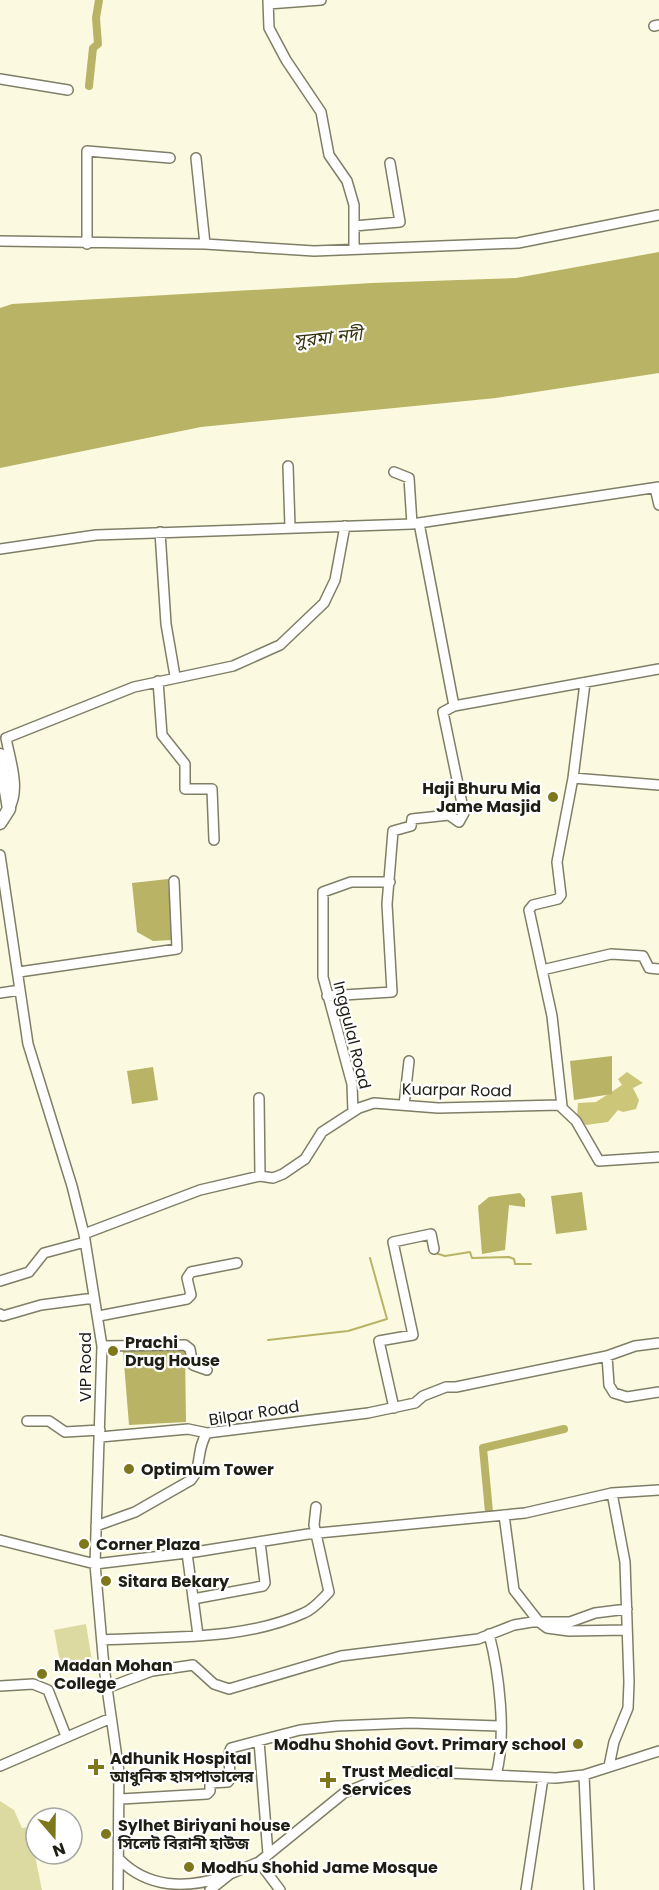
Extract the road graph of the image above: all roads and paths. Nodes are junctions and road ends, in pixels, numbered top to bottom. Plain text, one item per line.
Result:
1 (321, 0) edge
2 (268, 2) edge
3 (0, 79) edge
4 (68, 90) dead end
5 (170, 158) dead end
6 (196, 158) dead end
7 (390, 163) dead end
8 (659, 214) edge
9 (354, 226) junction
10 (0, 241) edge
11 (87, 244) junction
12 (205, 244) junction
13 (354, 248) junction
14 (288, 466) dead end
15 (394, 472) dead end
16 (657, 488) edge
17 (659, 505) edge
18 (415, 524) junction
19 (345, 526) junction
20 (290, 527) junction
21 (160, 532) junction
22 (0, 549) edge
23 (659, 669) edge
24 (175, 676) junction
25 (158, 681) junction
26 (585, 683) junction
27 (454, 706) junction
28 (0, 755) edge
29 (573, 778) junction
30 (659, 785) edge
31 (3, 815) edge
32 (214, 840) dead end
33 (0, 855) edge
34 (174, 881) dead end
35 (390, 882) junction
36 (12, 930) junction
37 (0, 933) edge
38 (659, 969) edge
39 (542, 970) junction
40 (18, 972) junction
41 (20, 990) junction
42 (0, 993) edge
43 (327, 996) junction
44 (409, 1061) dead end
45 (259, 1098) dead end
46 (404, 1105) junction
47 (562, 1106) junction
48 (353, 1112) junction
49 (659, 1157) edge
50 (260, 1176) junction
51 (85, 1238) junction
52 (434, 1249) dead end
53 (237, 1263) dead end
54 (0, 1281) edge
55 (94, 1298) junction
56 (0, 1314) edge
57 (99, 1316) junction
58 (659, 1343) edge
59 (102, 1346) junction
60 (607, 1356) junction
61 (207, 1370) dead end
62 (659, 1392) edge
63 (394, 1408) junction
64 (27, 1421) dead end
65 (207, 1433) junction
66 (100, 1434) junction
67 (659, 1490) edge
68 (612, 1493) junction
69 (316, 1507) dead end
70 (504, 1515) junction
71 (96, 1526) junction
72 (316, 1533) junction
73 (0, 1540) edge
74 (260, 1542) junction
75 (186, 1553) junction
76 (95, 1564) junction
77 (193, 1599) junction
78 (627, 1609) junction
79 (539, 1622) junction
80 (627, 1630) junction
81 (489, 1634) junction
82 (198, 1635) junction
83 (102, 1640) junction
84 (0, 1686) edge
85 (107, 1688) junction
86 (111, 1718) junction
87 (499, 1726) junction
88 (66, 1736) junction
89 (259, 1741) junction
90 (659, 1751) edge
91 (0, 1766) edge
92 (609, 1766) junction
93 (496, 1774) junction
94 (584, 1774) junction
95 (543, 1778) junction
96 (121, 1799) junction
97 (268, 1854) junction
98 (120, 1860) junction
99 (259, 1862) junction
100 (230, 1874) junction
101 (118, 1890) edge
102 (210, 1890) edge
103 (280, 1890) edge
104 (526, 1890) edge
105 (589, 1890) edge

1 - 2 street
2 - 9 street
3 - 4 street
5 - 11 street
6 - 12 street
7 - 9 street
8 - 13 street
9 - 13 street
10 - 11 street
11 - 12 street
12 - 13 street
14 - 20 street
15 - 18 street
16 - 17 street
16 - 18 street
18 - 19 street
18 - 27 street
19 - 20 street
19 - 24 street
20 - 21 street
21 - 22 street
21 - 24 street
23 - 26 street
24 - 25 street
25 - 31 street
25 - 32 street
26 - 27 street
26 - 29 street
27 - 35 street
28 - 31 main road
29 - 30 street
29 - 39 street
33 - 36 street, VIP Road
34 - 40 street
35 - 43 street, Inggulal Road
35 - 43 street
36 - 37 street
36 - 40 street, VIP Road
38 - 39 street
39 - 47 street
40 - 41 street, VIP Road
41 - 42 street
41 - 51 street, VIP Road
43 - 48 street, Inggulal Road
44 - 46 street
45 - 50 street
46 - 47 street, Kuarpar Road
46 - 48 street, Kuarpar Road
47 - 49 street
48 - 50 street, Kuarpar Road
50 - 51 street, Kuarpar Road
51 - 54 street, Kuarpar Road
51 - 55 street, VIP Road
52 - 63 street
53 - 57 street
55 - 56 street
55 - 57 street, VIP Road
57 - 59 street, VIP Road
58 - 60 street, Bilpar Road
59 - 61 street
59 - 66 street, VIP Road
60 - 62 street
60 - 63 street, Bilpar Road
63 - 65 street, Bilpar Road
64 - 66 street
65 - 66 street
65 - 71 street, Bilpar Road
66 - 71 street, VIP Road
67 - 68 street
68 - 70 street
68 - 78 street
69 - 72 street
70 - 72 street
70 - 79 street
71 - 76 street, VIP Road
72 - 74 street
72 - 82 street
73 - 76 street
74 - 75 street
74 - 77 street
75 - 76 street
75 - 77 street
76 - 83 street, VIP Road
77 - 82 street
78 - 79 street
78 - 80 street
79 - 80 street
79 - 81 street
80 - 92 street
81 - 85 street
81 - 87 street
82 - 83 street
83 - 85 street, VIP Road
84 - 88 street
85 - 86 street, VIP Road
86 - 88 street
86 - 96 street, VIP Road
87 - 89 street
87 - 93 street
88 - 91 street
89 - 96 street
89 - 97 street
90 - 92 street
92 - 94 street
93 - 95 street
93 - 97 street
94 - 95 street
94 - 105 street
95 - 104 street
96 - 98 street, VIP Road
97 - 99 street
98 - 100 street
98 - 101 street, VIP Road
99 - 100 street
99 - 103 street
100 - 102 street

